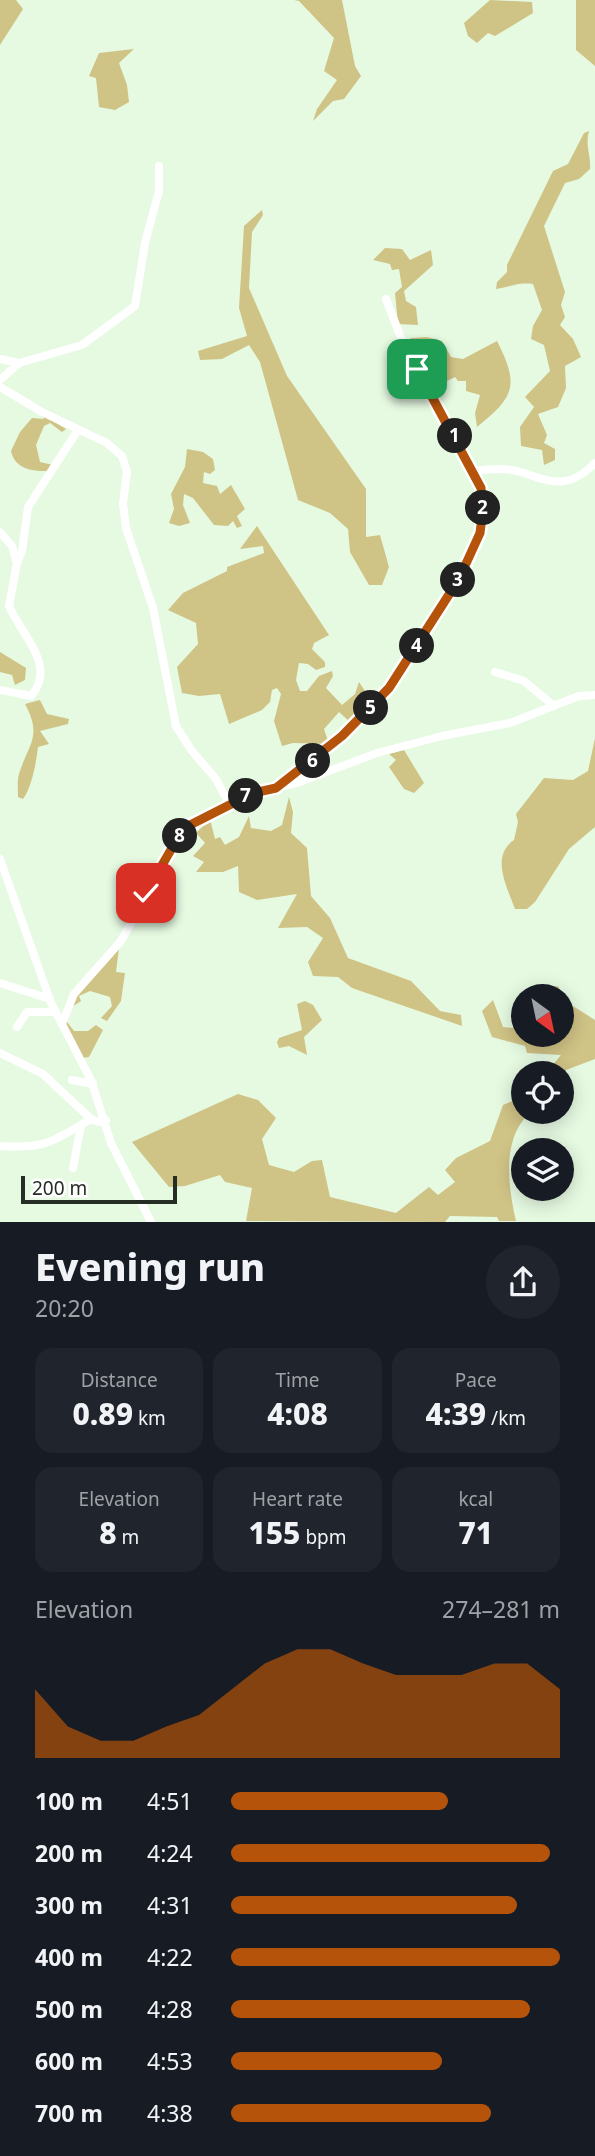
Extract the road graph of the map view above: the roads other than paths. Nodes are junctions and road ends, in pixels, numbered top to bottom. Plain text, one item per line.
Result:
1 (159, 166) dead end
2 (386, 299) dead end
3 (0, 359) edge
4 (19, 363) junction
5 (0, 380) edge
6 (0, 387) edge
7 (79, 430) junction
8 (595, 463) edge
9 (474, 471) junction
10 (0, 531) edge
11 (18, 563) junction
12 (495, 673) dead end
13 (0, 690) edge
14 (595, 695) edge
15 (554, 706) junction
16 (276, 788) junction
17 (229, 804) junction
18 (0, 859) edge
19 (0, 983) edge
20 (50, 999) junction
21 (56, 1012) junction
22 (62, 1024) junction
23 (16, 1027) dead end
24 (0, 1053) edge
25 (72, 1080) dead end
26 (93, 1084) junction
27 (92, 1119) junction
28 (106, 1120) junction
29 (81, 1125) junction
30 (0, 1146) edge
31 (73, 1168) dead end
32 (151, 1222) edge

1 - 4 street
2 - 9 street
3 - 4 street
4 - 5 street
6 - 7 street
7 - 11 street
7 - 17 street
8 - 9 street
9 - 16 street
10 - 11 street
11 - 13 street
12 - 15 street
14 - 15 street
15 - 16 street
16 - 17 street
17 - 22 street
18 - 20 street
19 - 20 street
20 - 21 street
21 - 22 street
21 - 23 street
22 - 26 street
24 - 27 street
25 - 26 street
26 - 28 street
27 - 28 street
27 - 29 street
28 - 32 street
29 - 30 street
29 - 31 street

